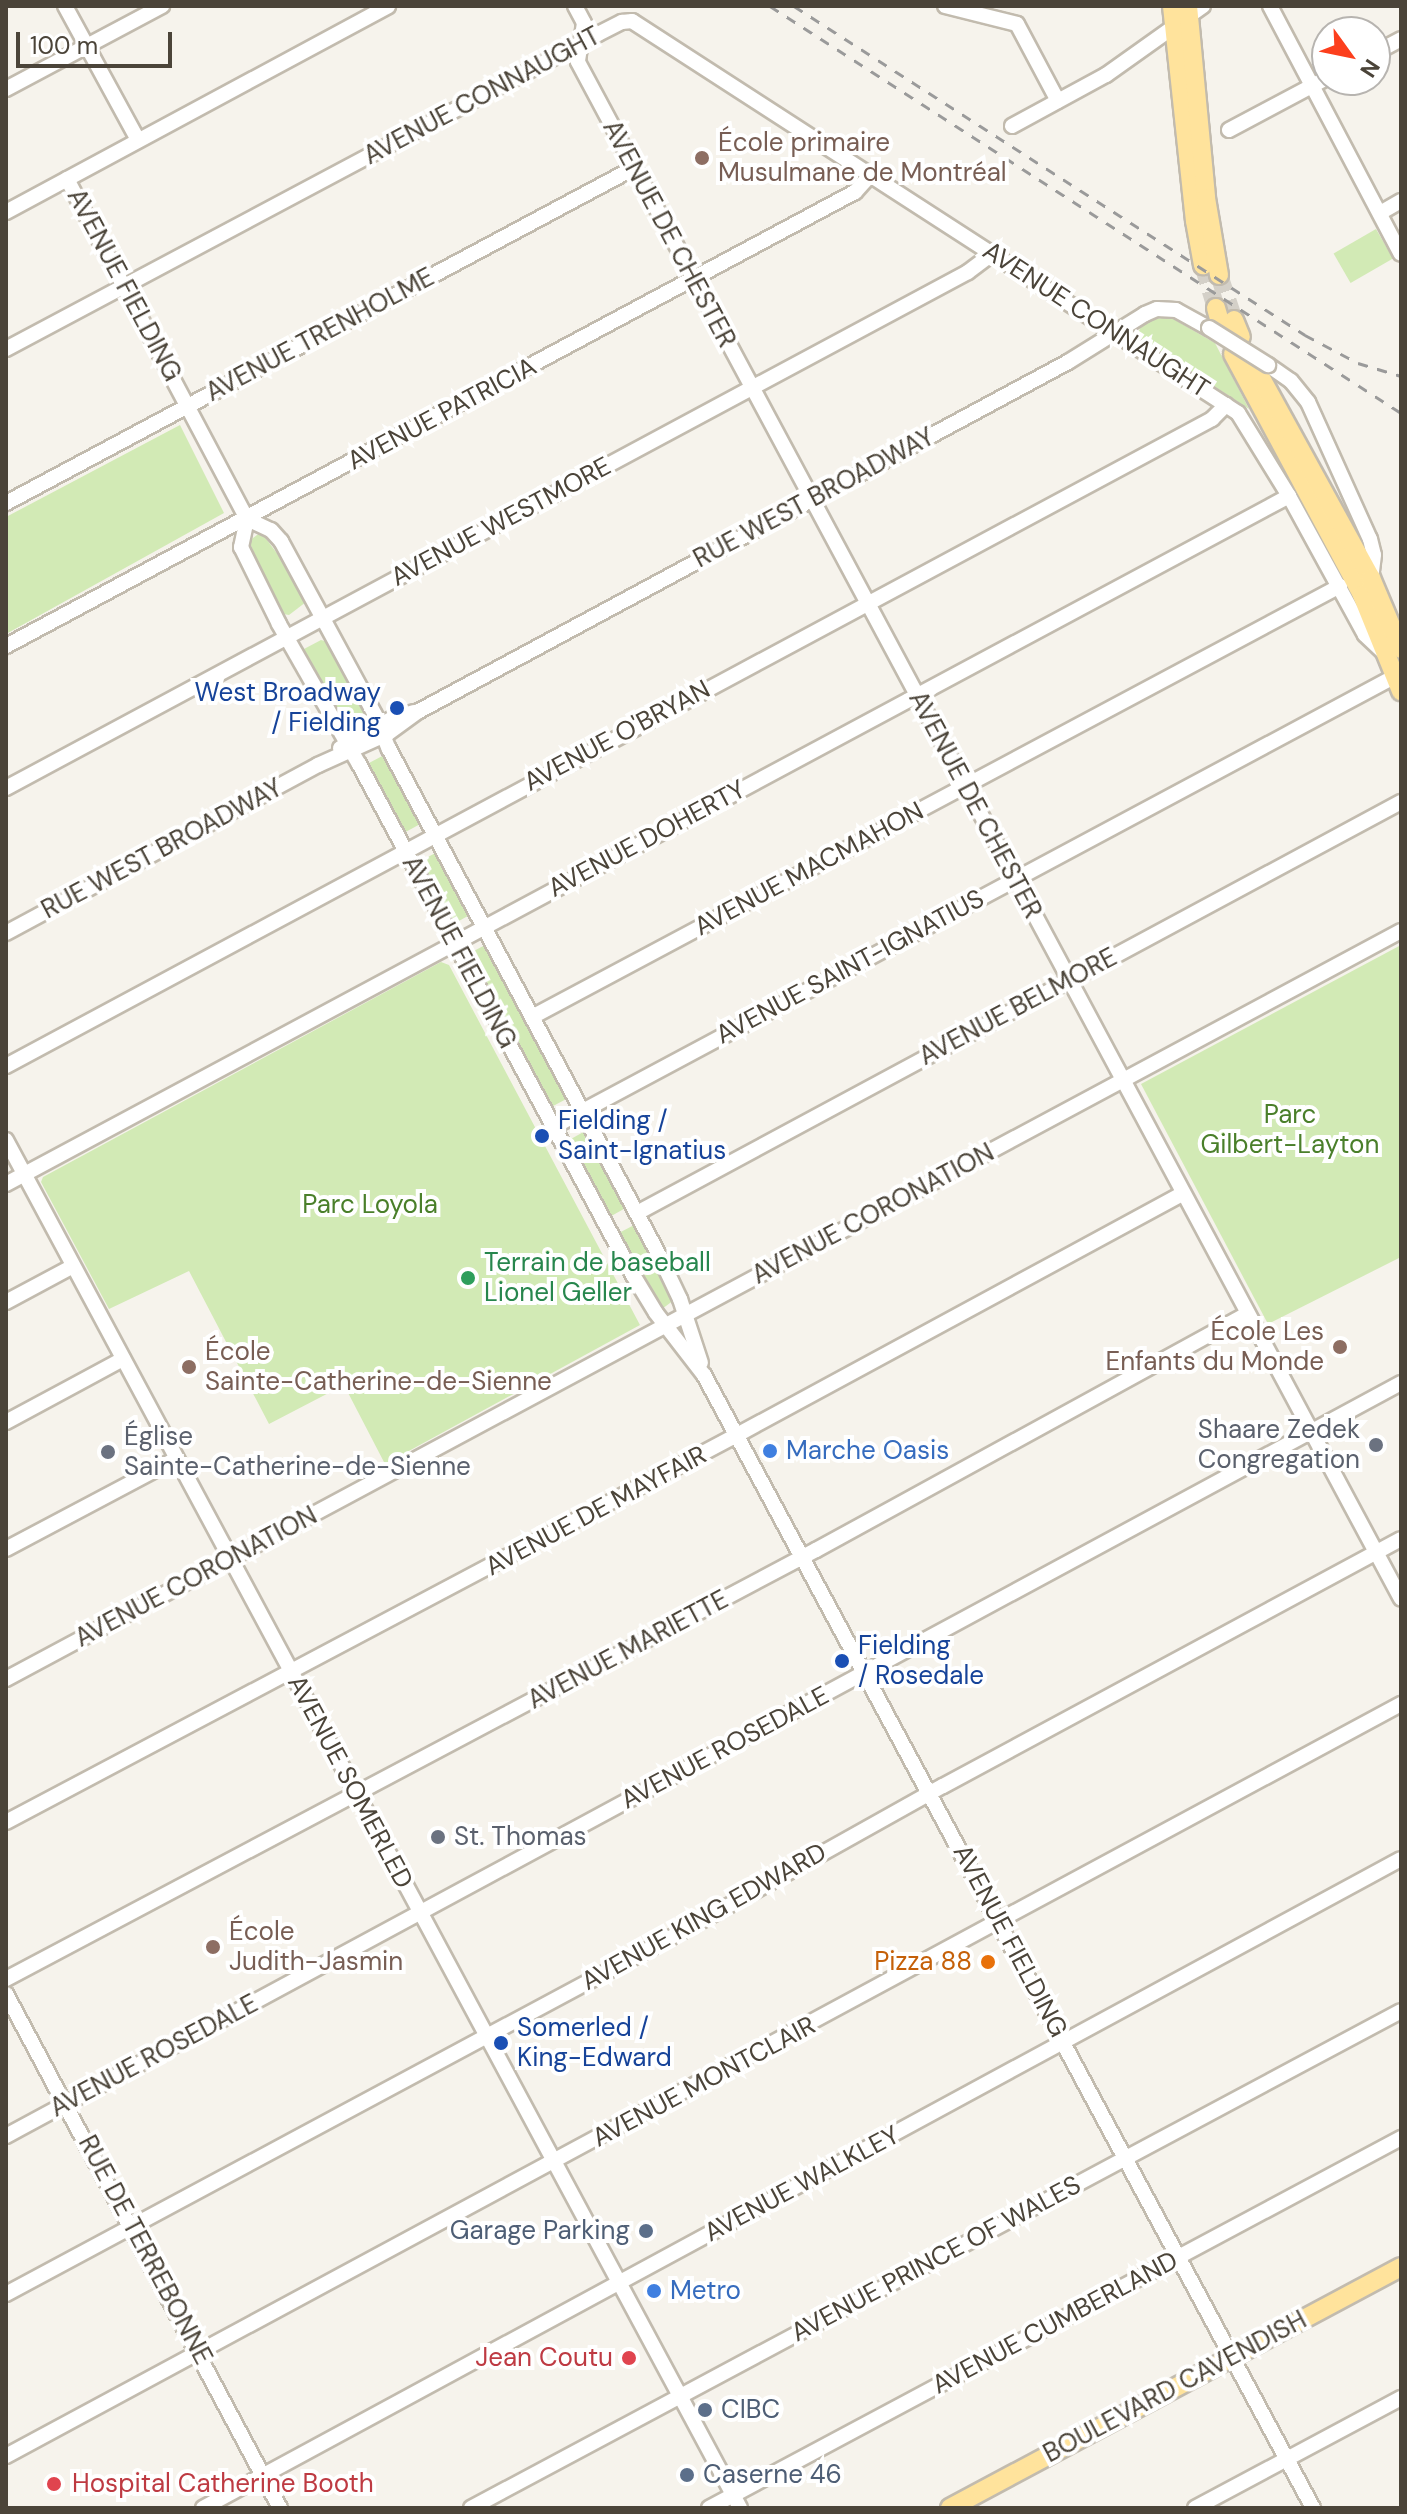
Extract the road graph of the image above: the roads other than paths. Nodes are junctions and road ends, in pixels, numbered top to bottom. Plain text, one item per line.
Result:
1 (65, 6) edge
2 (162, 6) edge
3 (388, 6) edge
4 (575, 6) edge
5 (945, 6) edge
6 (1270, 6) edge
7 (1184, 13) edge
8 (581, 43) junction
9 (87, 46) junction
10 (1311, 81) edge
11 (1311, 86) edge
12 (6, 89) edge
13 (1319, 96) edge
14 (1058, 101) junction
15 (1012, 126) dead end
16 (1229, 130) dead end
17 (138, 140) junction
18 (634, 168) junction
19 (871, 174) junction
20 (67, 179) junction
21 (1401, 201) edge
22 (6, 212) edge
23 (1380, 213) junction
24 (993, 253) junction
25 (1401, 254) edge
26 (1211, 270) tunnel mouth
27 (693, 279) junction
28 (125, 286) junction
29 (1225, 329) junction
30 (1117, 333) junction
31 (6, 349) edge
32 (1262, 367) junction
33 (751, 387) junction
34 (1226, 405) junction
35 (187, 406) junction
36 (1289, 496) junction
37 (810, 500) junction
38 (6, 503) edge
39 (247, 519) junction
40 (1371, 578) junction
41 (1340, 586) junction
42 (866, 603) junction
43 (322, 618) junction
44 (286, 637) junction
45 (6, 646) edge
46 (1392, 651) edge
47 (1399, 680) edge
48 (915, 695) junction
49 (381, 731) junction
50 (348, 748) junction
51 (964, 786) junction
52 (6, 788) edge
53 (1401, 802) edge
54 (434, 834) junction
55 (405, 851) junction
56 (1013, 879) junction
57 (484, 927) junction
58 (1401, 931) edge
59 (6, 933) edge
60 (454, 943) junction
61 (1068, 980) junction
62 (532, 1017) junction
63 (6, 1066) edge
64 (1122, 1079) junction
65 (582, 1111) junction
66 (553, 1127) junction
67 (6, 1140) edge
68 (24, 1174) junction
69 (6, 1184) edge
70 (1182, 1194) junction
71 (637, 1213) junction
72 (73, 1266) junction
73 (6, 1302) edge
74 (1247, 1314) junction
75 (685, 1315) junction
76 (667, 1326) junction
77 (123, 1359) junction
78 (704, 1375) junction
79 (1401, 1383) edge
80 (6, 1422) edge
81 (1310, 1432) junction
82 (737, 1435) junction
83 (176, 1459) junction
84 (1401, 1539) edge
85 (6, 1549) edge
86 (1376, 1553) junction
87 (803, 1557) junction
88 (229, 1559) junction
89 (1401, 1599) edge
90 (291, 1672) junction
91 (866, 1672) junction
92 (6, 1679) edge
93 (1401, 1704) edge
94 (930, 1793) junction
95 (356, 1794) junction
96 (6, 1822) edge
97 (1401, 1859) edge
98 (420, 1912) junction
99 (999, 1921) junction
100 (6, 1979) edge
101 (6, 1994) edge
102 (1401, 2011) edge
103 (486, 2035) junction
104 (1065, 2043) junction
105 (65, 2104) junction
106 (6, 2136) edge
107 (1401, 2138) edge
108 (1126, 2157) junction
109 (555, 2162) junction
110 (132, 2225) junction
111 (1179, 2256) junction
112 (1401, 2267) edge
113 (619, 2281) junction
114 (6, 2294) edge
115 (200, 2353) junction
116 (1233, 2356) junction
117 (681, 2396) junction
118 (1401, 2398) edge
119 (6, 2456) edge
120 (1287, 2458) junction
121 (264, 2473) junction
122 (736, 2502) edge
123 (203, 2508) edge
124 (280, 2508) edge
125 (471, 2508) edge
126 (709, 2508) edge
127 (950, 2508) edge
128 (1195, 2508) edge
129 (1313, 2508) edge

1 - 9 street
2 - 9 street
3 - 17 street
4 - 8 street, AVENUE DE CHESTER
5 - 14 street
6 - 10 street
7 - 14 street
7 - 26 main road
8 - 18 street, AVENUE DE CHESTER
8 - 19 street, AVENUE CONNAUGHT
8 - 28 street, AVENUE CONNAUGHT
9 - 12 street
9 - 17 street
11 - 16 street
13 - 23 street
14 - 15 street
17 - 20 street
18 - 27 street, AVENUE DE CHESTER
18 - 35 street, AVENUE TRENHOLME
19 - 24 street, AVENUE CONNAUGHT
19 - 27 street, AVENUE PATRICIA
20 - 22 street
20 - 28 street, AVENUE FIELDING
21 - 23 street
23 - 25 street
24 - 30 street, AVENUE CONNAUGHT
24 - 33 street, AVENUE WESTMORE
27 - 33 street, AVENUE DE CHESTER
27 - 39 street, AVENUE PATRICIA
28 - 31 street, AVENUE CONNAUGHT
28 - 35 street, AVENUE FIELDING
29 - 30 street, RUE WEST BROADWAY
29 - 32 street, bridge
29 - 46 main road
30 - 34 street, AVENUE CONNAUGHT
30 - 37 street, RUE WEST BROADWAY
32 - 40 main road
32 - 40 street
33 - 37 street, AVENUE DE CHESTER
33 - 43 street, AVENUE WESTMORE
34 - 36 street, AVENUE CONNAUGHT
34 - 42 street, AVENUE O'BRYAN
35 - 38 street, AVENUE TRENHOLME
35 - 39 street, AVENUE FIELDING
36 - 41 street, AVENUE CONNAUGHT
36 - 48 street, AVENUE DOHERTY
37 - 42 street, AVENUE DE CHESTER
37 - 49 street, RUE WEST BROADWAY
39 - 43 street, AVENUE FIELDING
39 - 44 street, AVENUE FIELDING
39 - 45 street, AVENUE PATRICIA
40 - 46 main road
41 - 46 street, AVENUE CONNAUGHT
41 - 51 street, AVENUE MACMAHON
42 - 48 street, AVENUE DE CHESTER
42 - 54 street, AVENUE O'BRYAN
43 - 44 street, AVENUE WESTMORE
43 - 49 street, AVENUE FIELDING
44 - 50 street, AVENUE FIELDING
44 - 52 street, AVENUE WESTMORE
46 - 47 main road
47 - 56 street, AVENUE SAINT-IGNATIUS
48 - 51 street, AVENUE DE CHESTER
48 - 57 street, AVENUE DOHERTY
49 - 50 street, RUE WEST BROADWAY
49 - 54 street, AVENUE FIELDING
50 - 55 street, AVENUE FIELDING
50 - 59 street, RUE WEST BROADWAY
51 - 56 street, AVENUE DE CHESTER
51 - 62 street, AVENUE MACMAHON
53 - 61 street, AVENUE BELMORE
54 - 55 street, AVENUE O'BRYAN
54 - 57 street, AVENUE FIELDING
55 - 60 street, AVENUE FIELDING
55 - 63 street, AVENUE O'BRYAN
56 - 61 street, AVENUE DE CHESTER
56 - 65 street, AVENUE SAINT-IGNATIUS
57 - 60 street, AVENUE DOHERTY
57 - 62 street, AVENUE FIELDING
58 - 64 street, AVENUE CORONATION
60 - 66 street, AVENUE FIELDING
60 - 68 street, AVENUE DOHERTY
61 - 64 street, AVENUE DE CHESTER
61 - 71 street, AVENUE BELMORE
62 - 65 street, AVENUE FIELDING
64 - 70 street, AVENUE DE CHESTER
64 - 75 street, AVENUE CORONATION
65 - 66 street, AVENUE SAINT-IGNATIUS
65 - 71 street, AVENUE FIELDING
66 - 76 street, AVENUE FIELDING
67 - 68 street, AVENUE SOMERLED
68 - 69 street, AVENUE DOHERTY
68 - 72 street, AVENUE SOMERLED
70 - 74 street, AVENUE DE CHESTER
70 - 82 street, AVENUE DE MAYFAIR
71 - 75 street, AVENUE FIELDING
72 - 73 street
72 - 77 street, AVENUE SOMERLED
74 - 81 street, AVENUE DE CHESTER
74 - 87 street, AVENUE MARIETTE
75 - 76 street, AVENUE CORONATION
75 - 78 street, AVENUE FIELDING
76 - 78 street, AVENUE FIELDING
76 - 88 street, AVENUE CORONATION
77 - 80 street
77 - 83 street, AVENUE SOMERLED
78 - 82 street, AVENUE FIELDING
79 - 81 street, AVENUE ROSEDALE
81 - 86 street, AVENUE DE CHESTER
81 - 91 street, AVENUE ROSEDALE
82 - 87 street, AVENUE FIELDING
82 - 90 street, AVENUE DE MAYFAIR
83 - 85 street
83 - 88 street, AVENUE SOMERLED
84 - 86 street, AVENUE KING EDWARD
86 - 89 street, AVENUE DE CHESTER
86 - 94 street, AVENUE KING EDWARD
87 - 91 street, AVENUE FIELDING
87 - 95 street, AVENUE MARIETTE
88 - 90 street, AVENUE SOMERLED
88 - 92 street, AVENUE CORONATION
90 - 95 street, AVENUE SOMERLED
90 - 96 street, AVENUE DE MAYFAIR
91 - 94 street, AVENUE FIELDING
91 - 98 street, AVENUE ROSEDALE
93 - 99 street, AVENUE MONTCLAIR
94 - 99 street, AVENUE FIELDING
94 - 103 street, AVENUE KING EDWARD
95 - 98 street, AVENUE SOMERLED
95 - 100 street, AVENUE MARIETTE
97 - 104 street, AVENUE WALKLEY
98 - 103 street, AVENUE SOMERLED
98 - 105 street, AVENUE ROSEDALE
99 - 104 street, AVENUE FIELDING
99 - 109 street, AVENUE MONTCLAIR
101 - 105 street, RUE DE TERREBONNE
102 - 108 street, AVENUE PRINCE OF WALES
103 - 109 street, AVENUE SOMERLED
103 - 110 street, AVENUE KING EDWARD
104 - 108 street, AVENUE FIELDING
104 - 113 street, AVENUE WALKLEY
105 - 106 street, AVENUE ROSEDALE
105 - 110 street, RUE DE TERREBONNE
107 - 111 street, AVENUE CUMBERLAND
108 - 111 street, AVENUE FIELDING
108 - 117 street, AVENUE PRINCE OF WALES
109 - 113 street, AVENUE SOMERLED
109 - 115 street, AVENUE MONTCLAIR
110 - 114 street, AVENUE KING EDWARD
110 - 115 street, RUE DE TERREBONNE
111 - 116 street, AVENUE FIELDING
111 - 122 street, AVENUE CUMBERLAND
112 - 116 main road, BOULEVARD CAVENDISH
113 - 117 street, AVENUE SOMERLED
113 - 121 street, AVENUE WALKLEY
115 - 119 street, AVENUE MONTCLAIR
115 - 121 street, RUE DE TERREBONNE
116 - 120 street, AVENUE FIELDING
116 - 127 main road, BOULEVARD CAVENDISH
117 - 122 street, AVENUE SOMERLED
117 - 125 street, AVENUE PRINCE OF WALES
118 - 120 street
120 - 128 street
120 - 129 street, AVENUE FIELDING
121 - 123 street, AVENUE WALKLEY
121 - 124 street, RUE DE TERREBONNE
122 - 126 street, AVENUE CUMBERLAND

